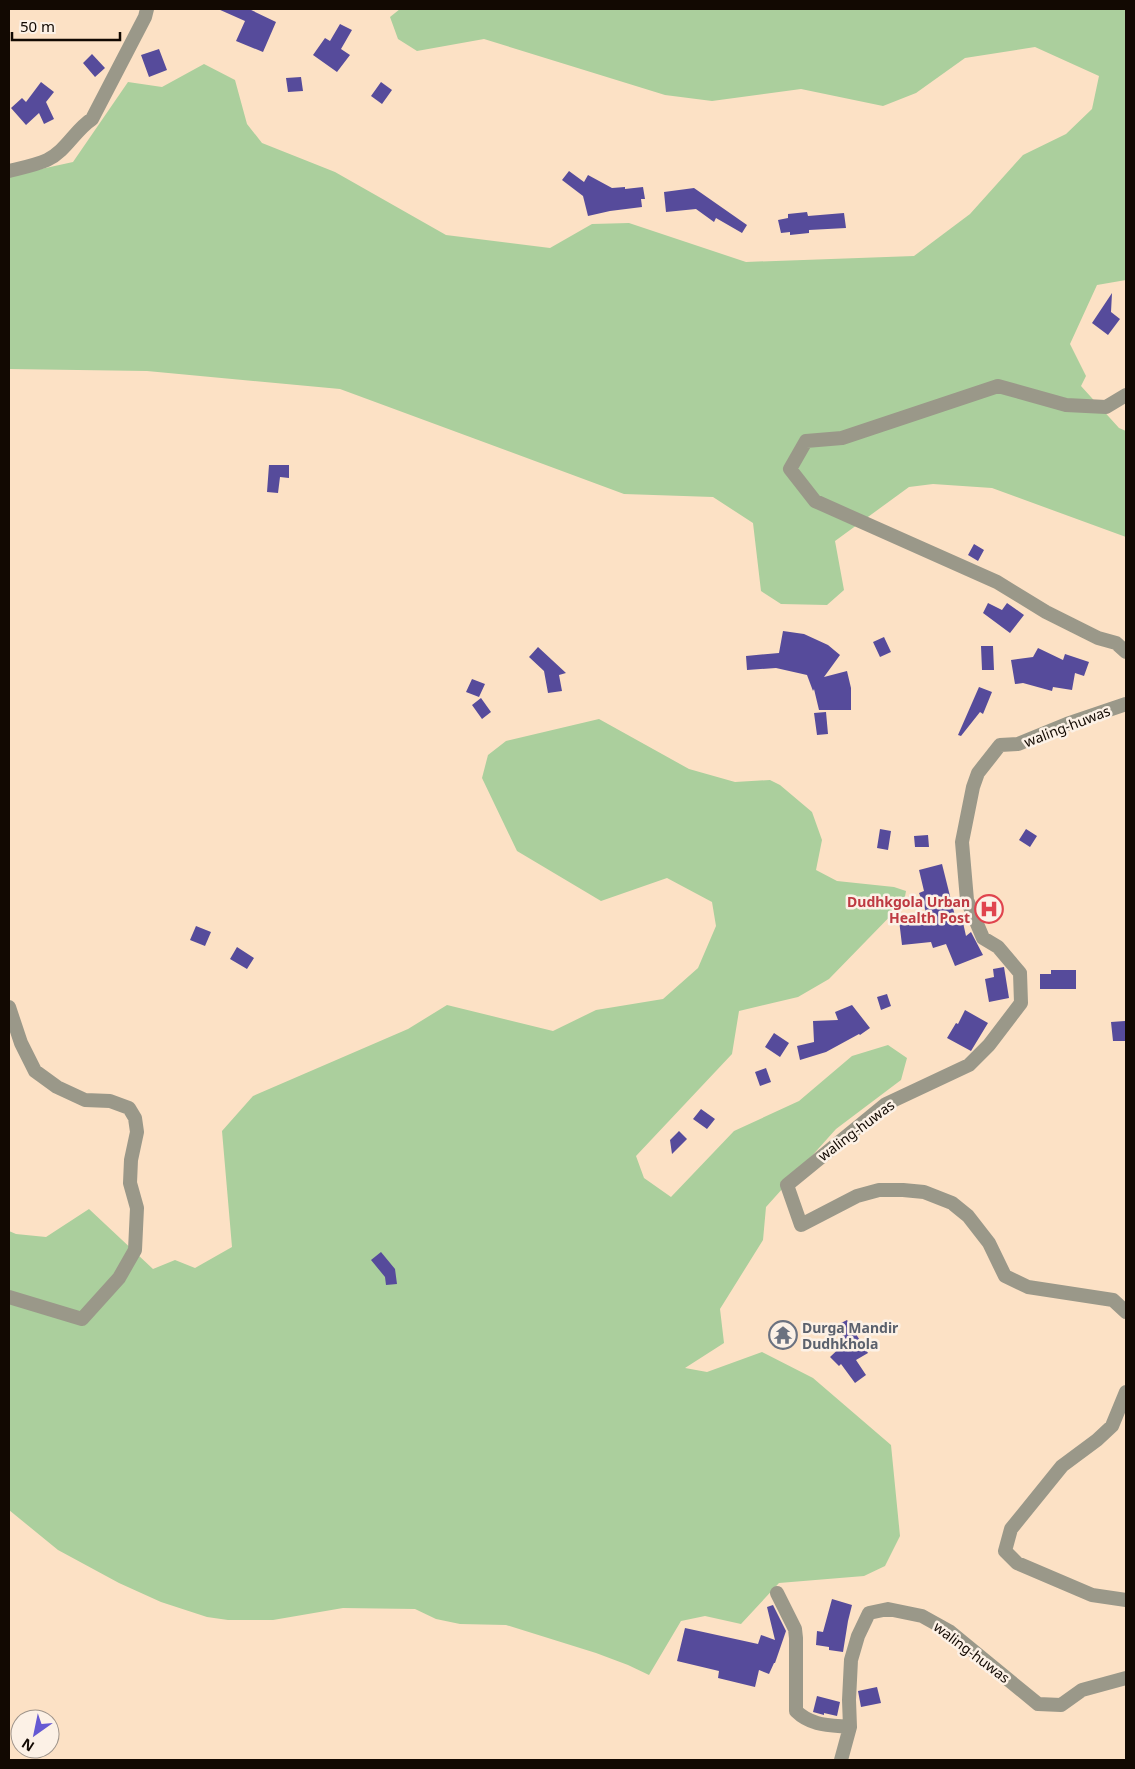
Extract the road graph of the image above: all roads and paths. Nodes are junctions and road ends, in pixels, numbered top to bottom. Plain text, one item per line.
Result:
1 (147, 9) edge
2 (9, 171) edge
3 (1126, 395) edge
4 (1125, 651) edge
5 (1126, 704) edge
6 (9, 1007) edge
7 (9, 1297) edge
8 (1126, 1312) edge
9 (1126, 1392) edge
10 (778, 1593) dead end
11 (1126, 1600) edge
12 (1126, 1678) edge
13 (850, 1727) junction
14 (840, 1760) edge

1 - 2 street
3 - 4 street
5 - 8 street, waling-huwas
6 - 7 street
9 - 11 street
10 - 13 street
12 - 13 street, waling-huwas
13 - 14 street, waling-huwas

